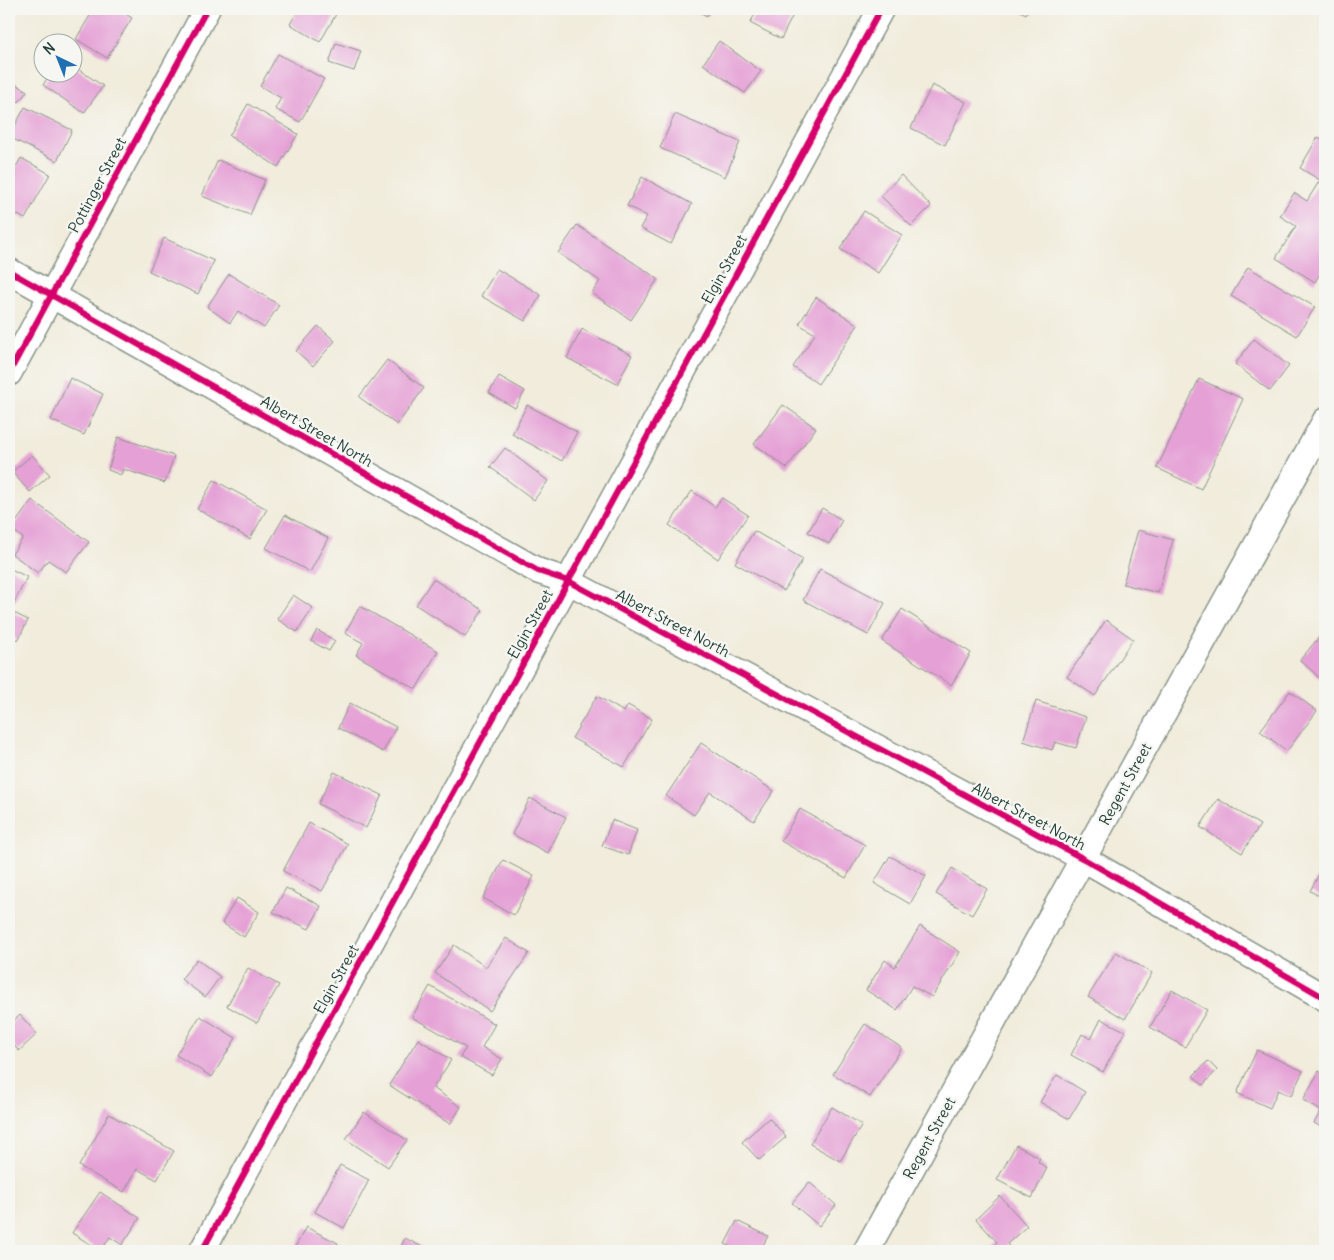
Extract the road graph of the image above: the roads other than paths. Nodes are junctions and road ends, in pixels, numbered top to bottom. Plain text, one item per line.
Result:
1 (207, 9) edge
2 (880, 9) edge
3 (9, 271) edge
4 (52, 295) junction
5 (9, 373) edge
6 (1325, 421) edge
7 (568, 581) junction
8 (1084, 859) junction
9 (1325, 998) edge
10 (202, 1251) edge
11 (866, 1251) edge

1 - 4 street, Pottinger Street
2 - 7 street, Elgin Street
3 - 4 street, Albert Street North
4 - 5 street, Pottinger Street
4 - 7 street, Albert Street North
6 - 8 street, Regent Street
7 - 8 street, Albert Street North
7 - 10 street, Elgin Street
8 - 9 street, Albert Street North
8 - 11 street, Regent Street

